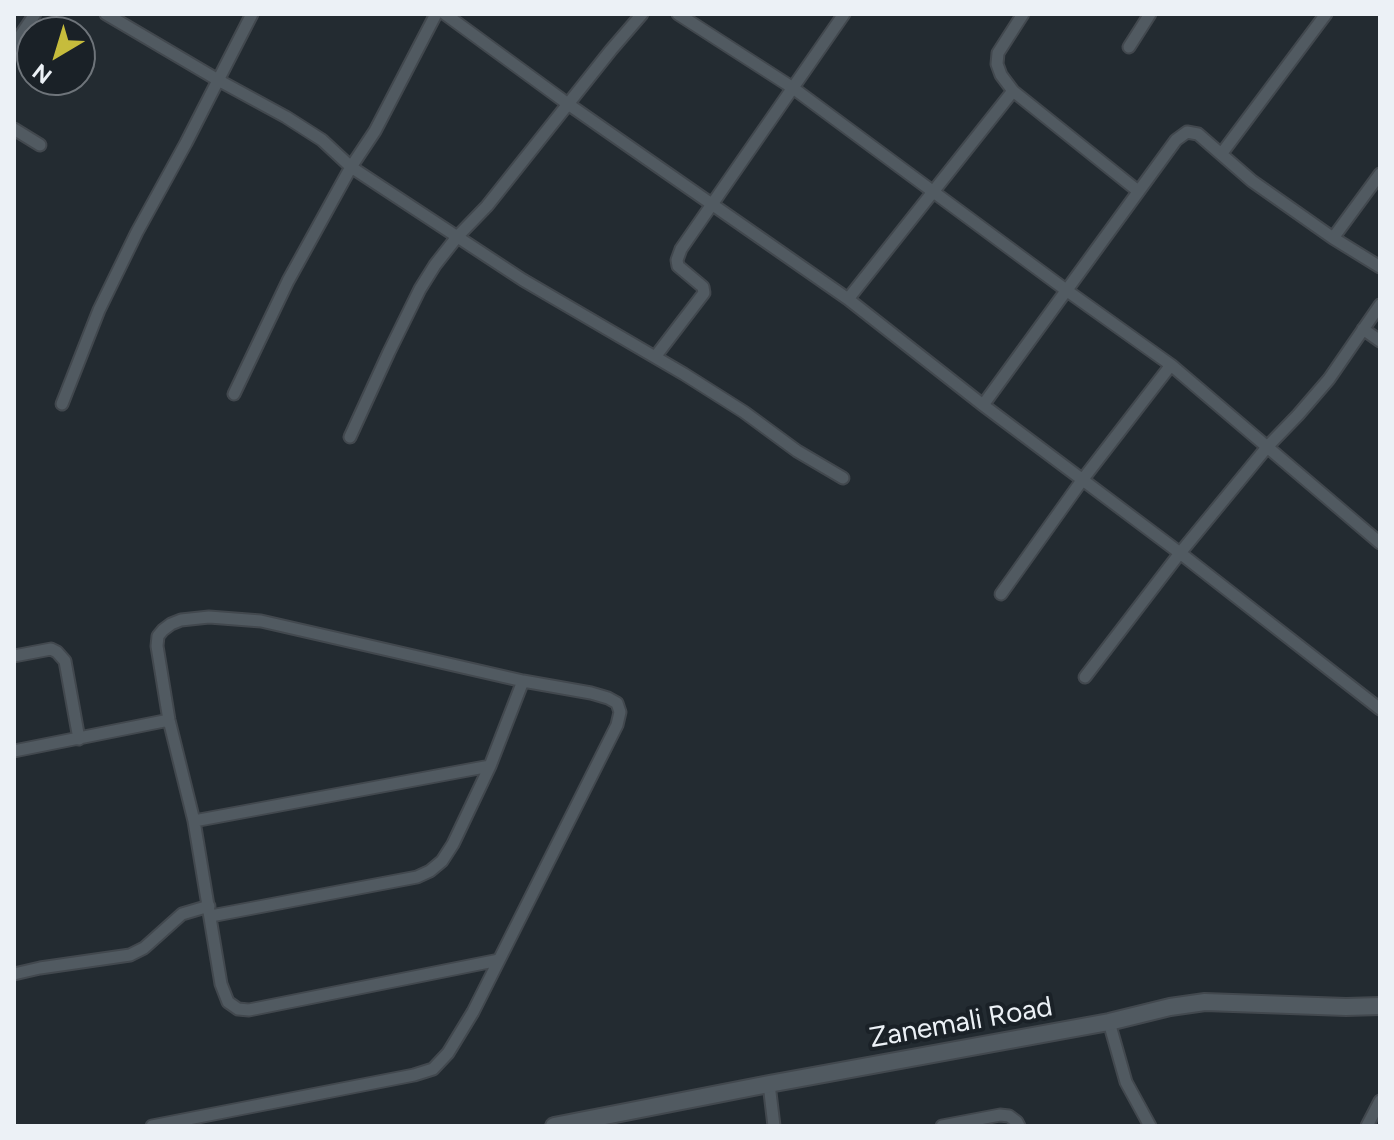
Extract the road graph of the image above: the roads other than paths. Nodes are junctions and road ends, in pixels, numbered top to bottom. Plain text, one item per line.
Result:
1 (35, 14) edge
2 (106, 14) edge
3 (252, 14) edge
4 (436, 14) edge
5 (445, 14) edge
6 (642, 14) edge
7 (678, 14) edge
8 (844, 14) edge
9 (1023, 14) edge
10 (1150, 14) edge
11 (1326, 14) edge
12 (14, 45) edge
13 (1129, 47) dead end
14 (218, 80) junction
15 (793, 88) junction
16 (1013, 91) junction
17 (568, 104) junction
18 (14, 129) edge
19 (40, 145) dead end
20 (1222, 153) junction
21 (351, 167) junction
22 (1380, 174) edge
23 (1138, 191) junction
24 (933, 192) junction
25 (711, 204) junction
26 (457, 237) junction
27 (1333, 238) junction
28 (1380, 267) edge
29 (1066, 290) junction
30 (848, 299) junction
31 (1380, 305) edge
32 (1363, 329) junction
33 (1380, 341) edge
34 (655, 357) junction
35 (1171, 365) junction
36 (234, 394) dead end
37 (62, 404) dead end
38 (983, 405) junction
39 (350, 437) dead end
40 (1268, 446) junction
41 (843, 478) dead end
42 (1083, 479) junction
43 (1377, 536) edge
44 (1180, 553) junction
45 (1001, 594) dead end
46 (14, 656) edge
47 (1085, 677) dead end
48 (523, 681) junction
49 (1380, 709) edge
50 (169, 720) junction
51 (79, 739) junction
52 (14, 751) edge
53 (490, 766) junction
54 (194, 821) junction
55 (210, 911) junction
56 (499, 960) junction
57 (14, 974) edge
58 (1380, 1006) edge
59 (1109, 1022) junction
60 (769, 1084) junction
61 (1380, 1101) edge
62 (152, 1126) edge
63 (554, 1126) edge
64 (774, 1126) edge
65 (942, 1126) edge
66 (1019, 1126) edge
67 (1150, 1126) edge
68 (1367, 1126) edge

1 - 12 street
2 - 14 street
3 - 14 street
4 - 21 street
5 - 17 street
6 - 17 street
7 - 15 street
8 - 15 street
9 - 16 street
10 - 13 street
11 - 20 street
14 - 21 street
14 - 37 street
15 - 24 street
15 - 25 street
16 - 23 street
16 - 24 street
17 - 25 street
17 - 26 street
18 - 19 street
20 - 23 street
20 - 27 street
21 - 26 street
21 - 36 street
22 - 27 street
23 - 29 street
24 - 29 street
24 - 30 street
25 - 30 street
25 - 34 street
26 - 34 street
26 - 39 street
27 - 28 street
29 - 35 street
29 - 38 street
30 - 38 street
31 - 32 street
32 - 33 street
32 - 40 street
34 - 41 street
35 - 40 street
35 - 42 street
38 - 42 street
40 - 43 street
40 - 44 street
42 - 44 street
42 - 45 street
44 - 47 street
44 - 49 street
46 - 51 street
48 - 50 street
48 - 53 street
48 - 56 street
50 - 51 street
50 - 54 street
51 - 52 street
53 - 54 street
53 - 55 street
54 - 55 street
55 - 56 street
55 - 57 street
56 - 62 street
58 - 59 street, Zanemali Road
59 - 60 street, Zanemali Road
59 - 67 street
60 - 63 street, Zanemali Road
60 - 64 street
61 - 68 street
65 - 66 street

